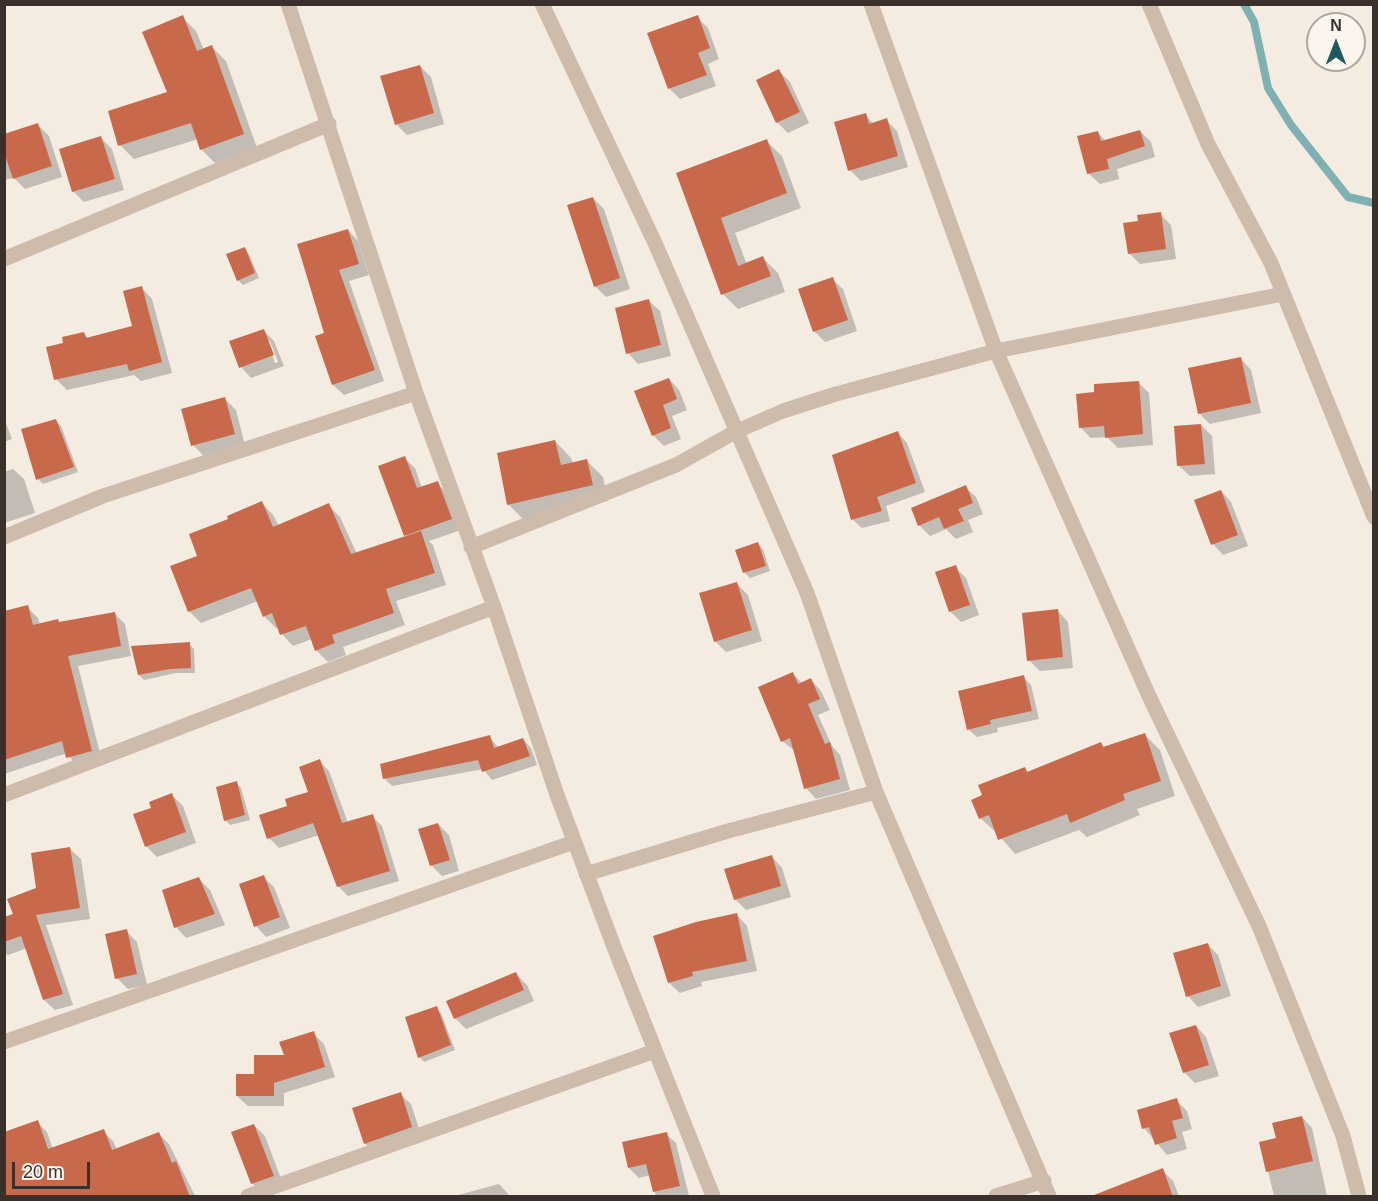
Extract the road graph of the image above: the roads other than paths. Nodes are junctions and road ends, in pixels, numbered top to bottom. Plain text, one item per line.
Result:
1 (542, 4) edge
2 (871, 4) edge
3 (1149, 4) edge
4 (289, 5) edge
5 (329, 124) junction
6 (4, 259) edge
7 (1283, 294) junction
8 (996, 351) junction
9 (416, 393) junction
10 (735, 432) junction
11 (1374, 517) edge
12 (4, 537) edge
13 (471, 547) junction
14 (494, 607) junction
15 (876, 792) junction
16 (4, 795) edge
17 (574, 842) junction
18 (586, 873) junction
19 (4, 1042) edge
20 (655, 1051) junction
21 (1044, 1181) junction
22 (248, 1197) edge
23 (713, 1197) edge
24 (996, 1197) edge
25 (1050, 1197) edge
26 (1359, 1197) edge

1 - 10 street
2 - 8 street
3 - 7 street
4 - 5 street
5 - 6 street
5 - 9 street
7 - 8 street
7 - 11 street
8 - 10 street
8 - 26 street
9 - 12 street
9 - 13 street
10 - 13 street
10 - 15 street
13 - 14 street
14 - 16 street
14 - 17 street
15 - 18 street
15 - 21 street
17 - 18 street
17 - 19 street
18 - 20 street
20 - 22 street
20 - 23 street
21 - 24 street
21 - 25 street

